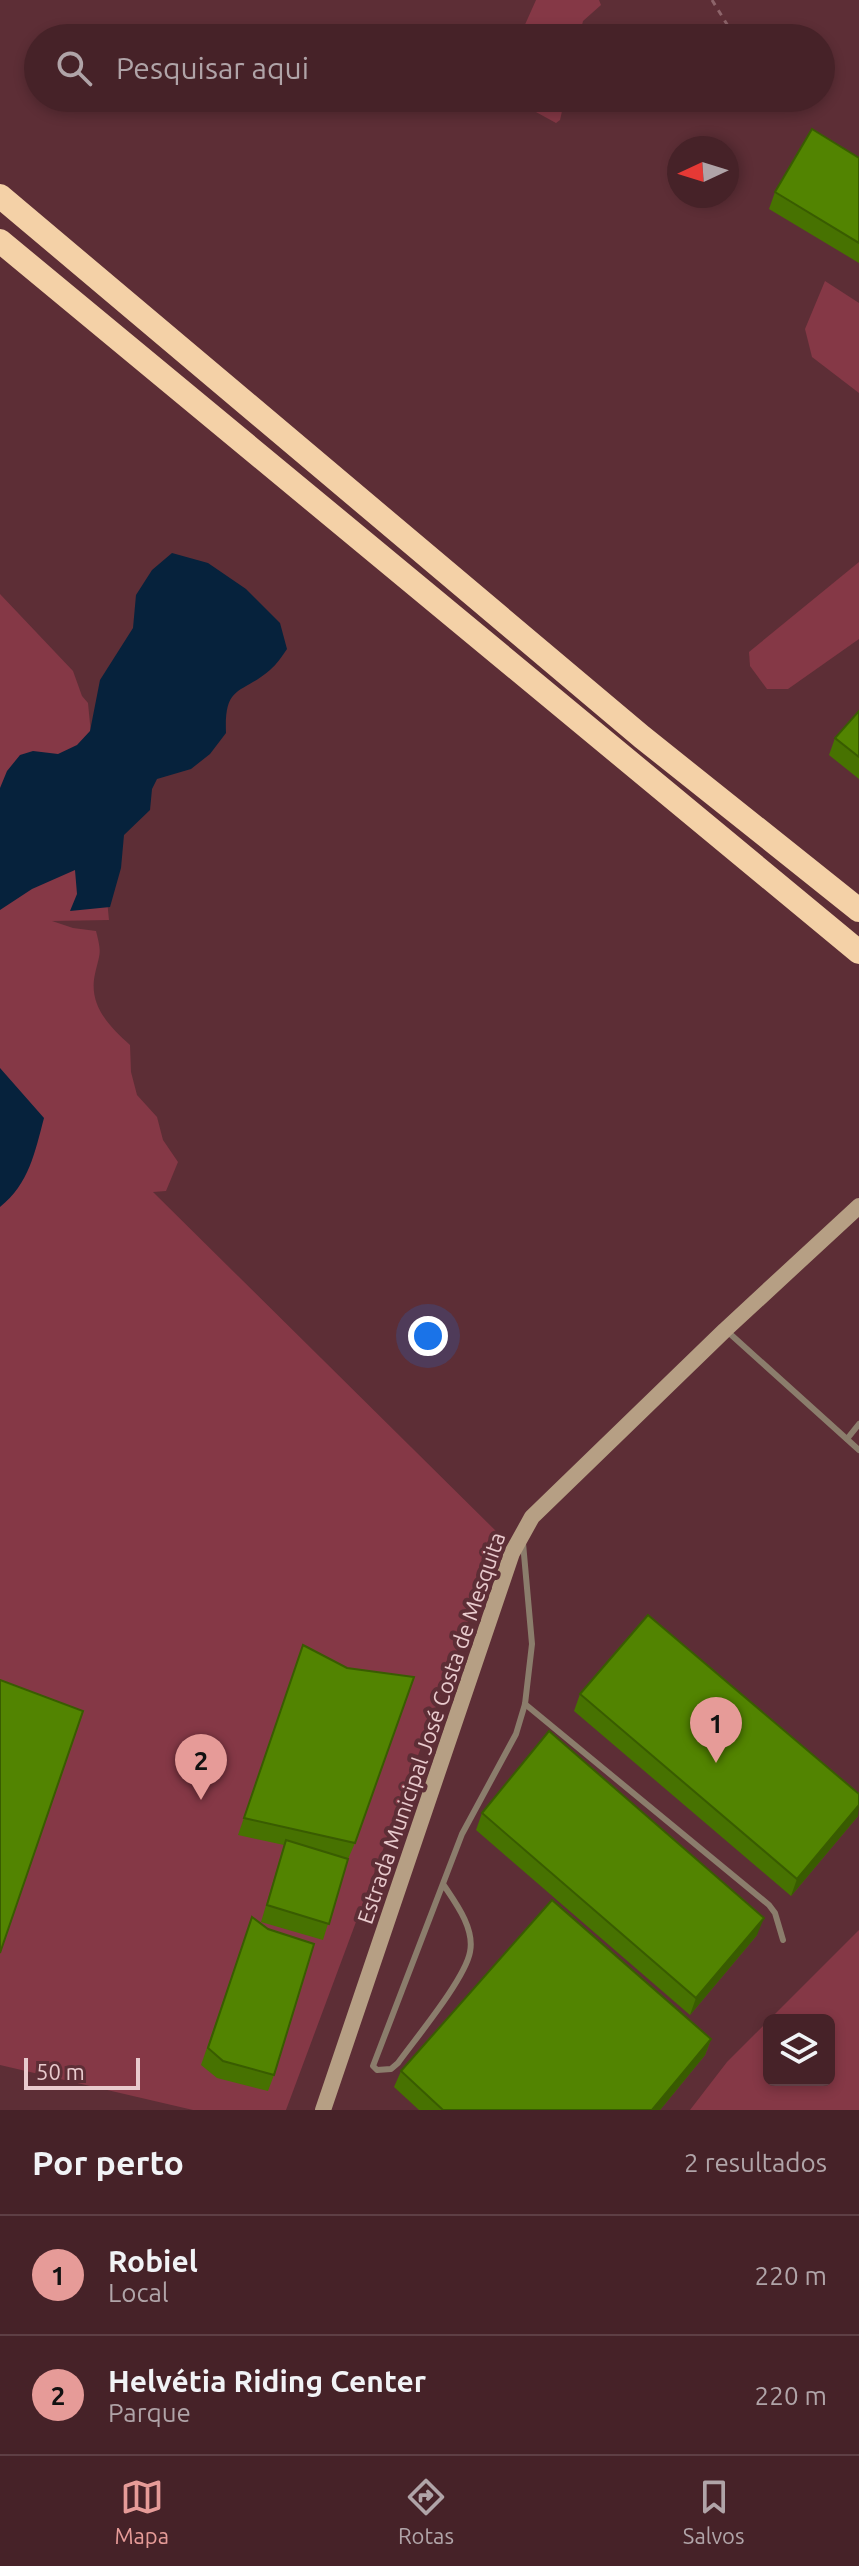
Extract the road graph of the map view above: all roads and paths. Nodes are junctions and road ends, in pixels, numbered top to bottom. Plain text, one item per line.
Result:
1 (712, 0) edge
2 (727, 24) edge
3 (0, 196) edge
4 (0, 241) edge
5 (859, 910) edge
6 (859, 952) edge
7 (857, 1208) edge
8 (725, 1330) junction
9 (859, 1424) edge
10 (847, 1439) junction
11 (859, 1450) edge
12 (522, 1533) junction
13 (525, 1704) junction
14 (443, 1884) junction
15 (783, 1940) dead end
16 (325, 2108) edge

1 - 2 path
3 - 5 highway
4 - 6 highway
7 - 8 main road, Estrada Municipal José Costa de Mesquita
8 - 10 lane
8 - 12 main road, Estrada Municipal José Costa de Mesquita
9 - 10 lane
10 - 11 lane
12 - 13 lane
12 - 16 main road, Estrada Municipal José Costa de Mesquita
13 - 14 lane
13 - 15 lane
14 - 14 lane

